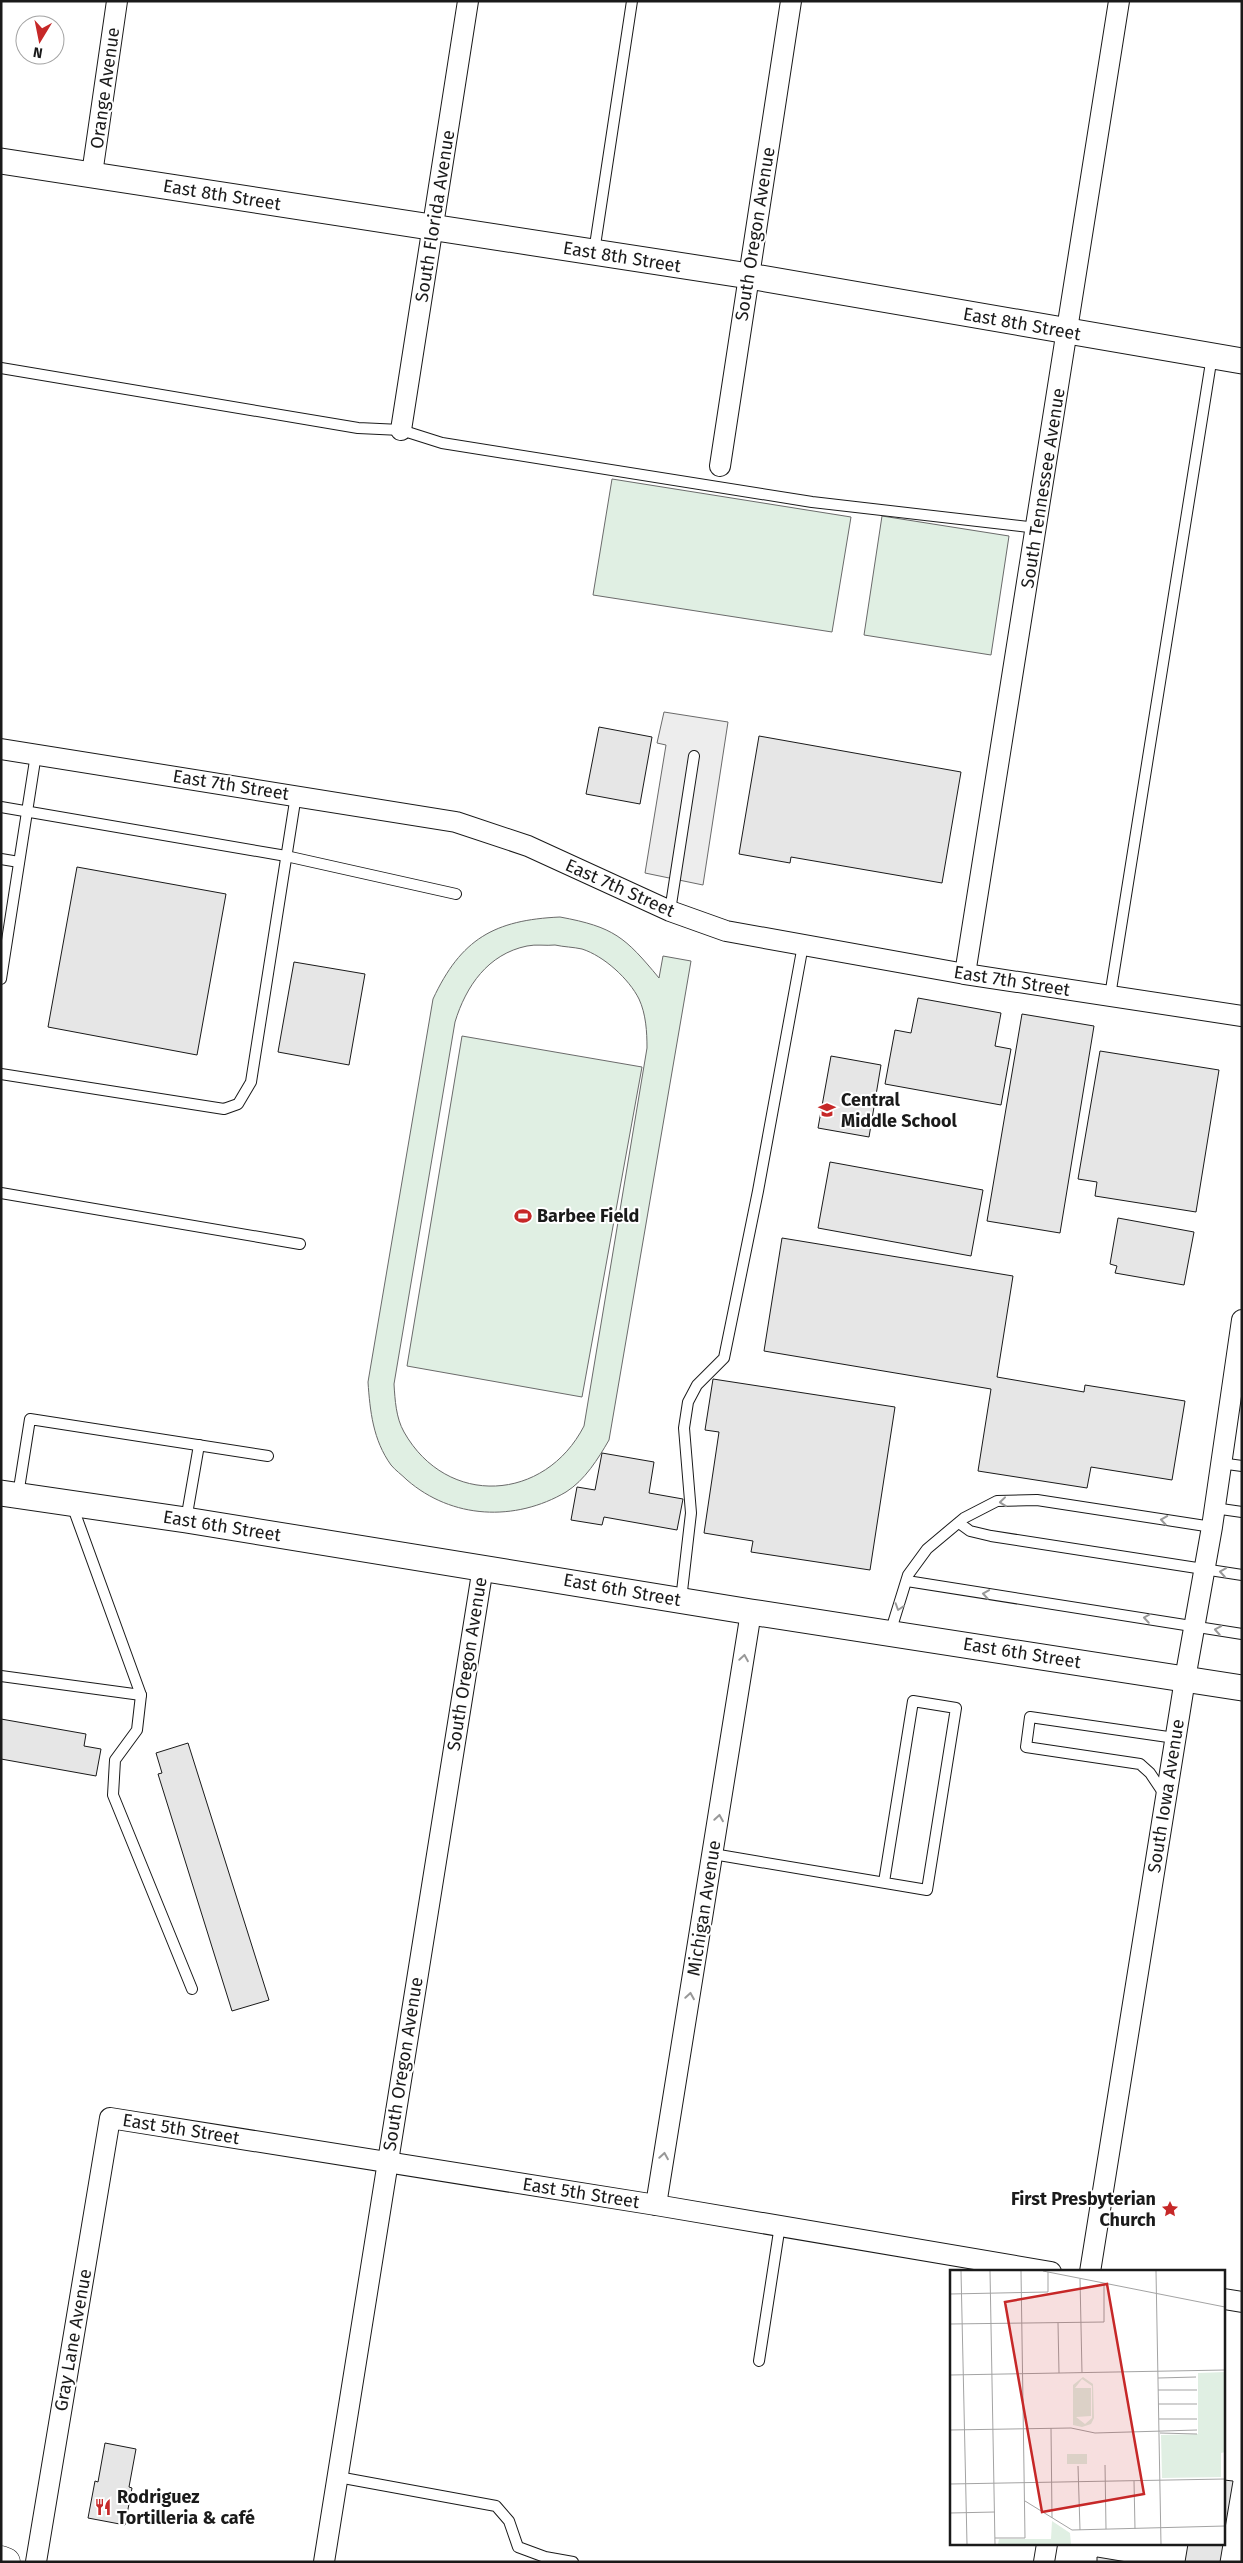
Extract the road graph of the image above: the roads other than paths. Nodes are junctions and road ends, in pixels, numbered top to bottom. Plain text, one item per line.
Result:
1 (118, 1) edge
2 (468, 1) edge
3 (632, 1) edge
4 (791, 1) edge
5 (1119, 1) edge
6 (1, 161) edge
7 (92, 174) junction
8 (434, 228) junction
9 (593, 253) junction
10 (749, 276) junction
11 (1068, 332) junction
12 (1212, 356) junction
13 (1242, 361) edge
14 (1, 368) edge
15 (401, 430) junction
16 (720, 466) dead end
17 (1037, 528) junction
18 (1, 749) edge
19 (36, 754) junction
20 (694, 756) dead end
21 (296, 795) junction
22 (1, 807) edge
23 (27, 811) junction
24 (286, 856) junction
25 (1, 859) edge
26 (19, 862) junction
27 (456, 894) dead end
28 (670, 911) junction
29 (802, 945) junction
30 (966, 974) junction
31 (1, 979) edge
32 (1110, 996) junction
33 (1242, 1016) edge
34 (1, 1074) edge
35 (1, 1193) edge
36 (300, 1244) dead end
37 (1242, 1320) edge
38 (199, 1445) junction
39 (268, 1456) dead end
40 (1220, 1463) junction
41 (1242, 1466) edge
42 (10, 1495) edge
43 (72, 1504) junction
44 (1242, 1512) edge
45 (1213, 1518) junction
46 (186, 1520) junction
47 (959, 1523) junction
48 (483, 1567) junction
49 (1204, 1569) junction
50 (1242, 1575) edge
51 (907, 1581) junction
52 (681, 1600) junction
53 (751, 1612) junction
54 (1195, 1626) junction
55 (890, 1633) junction
56 (1242, 1634) edge
57 (1, 1676) edge
58 (1185, 1679) junction
59 (1242, 1688) edge
60 (141, 1695) junction
61 (1175, 1738) junction
62 (1166, 1797) junction
63 (713, 1854) junction
64 (884, 1882) junction
65 (192, 1989) dead end
66 (110, 2118) joint
67 (387, 2163) junction
68 (656, 2204) junction
69 (780, 2225) junction
70 (1039, 2270) edge
71 (1090, 2270) edge
72 (1226, 2299) edge
73 (1242, 2302) edge
74 (758, 2361) dead end
75 (338, 2477) junction
76 (1047, 2546) edge
77 (1, 2560) edge
78 (6, 2562) edge
79 (36, 2562) edge
80 (324, 2562) edge
81 (573, 2562) edge
82 (1044, 2562) edge

1 - 7 street, Orange Avenue
2 - 8 street, South Florida Avenue
3 - 9 lane
4 - 10 street, South Oregon Avenue
5 - 11 street, South Tennessee Avenue
6 - 7 street, East 8th Street
7 - 8 street, East 8th Street
8 - 9 street, East 8th Street
8 - 15 street, South Florida Avenue
9 - 10 street, East 8th Street
10 - 11 street, East 8th Street
10 - 16 street, South Oregon Avenue
11 - 12 street, East 8th Street
11 - 17 street, South Tennessee Avenue
12 - 13 street, East 8th Street
12 - 32 lane
14 - 15 lane
15 - 17 lane
17 - 30 street, South Tennessee Avenue
18 - 19 street, East 7th Street
19 - 21 street, East 7th Street
19 - 23 lane
20 - 28 lane
21 - 24 lane
21 - 28 street, East 7th Street
22 - 23 lane
23 - 24 lane
23 - 26 lane
24 - 27 lane
24 - 34 lane
25 - 26 lane
26 - 31 lane
28 - 29 street, East 7th Street
29 - 30 street, East 7th Street
29 - 52 lane
30 - 32 street, East 7th Street
32 - 33 street, East 7th Street
35 - 36 lane
37 - 40 street, South Iowa Avenue
38 - 39 lane
38 - 42 lane
38 - 46 lane
40 - 41 lane
40 - 45 street, South Iowa Avenue
42 - 43 street, East 6th Street
43 - 46 street, East 6th Street
43 - 60 lane
44 - 45 lane
45 -> 47 lane
45 - 49 street, South Iowa Avenue
46 - 48 street, East 6th Street
47 - 49 lane
47 - 51 lane
48 - 52 street, East 6th Street
48 - 67 street, South Oregon Avenue
50 -> 49 lane
49 - 54 street, South Iowa Avenue
54 -> 51 lane
51 -> 55 lane
52 - 53 street, East 6th Street
53 - 55 street, East 6th Street
63 -> 53 street, Michigan Avenue
56 -> 54 lane
54 - 58 street, South Iowa Avenue
55 - 58 street, East 6th Street
57 - 60 lane
58 - 59 street, East 6th Street
58 - 61 street, South Iowa Avenue
60 - 65 lane
61 - 62 street, South Iowa Avenue
61 - 62 lane
62 - 71 street, South Iowa Avenue
63 - 64 lane
68 -> 63 street, Michigan Avenue
64 - 64 lane
66 - 67 street, East 5th Street
66 - 79 street, Gray Lane Avenue
67 - 68 street, East 5th Street
67 - 75 street, South Oregon Avenue
68 - 69 street, East 5th Street
69 - 70 street, East 5th Street
69 - 74 lane
72 - 73 street
75 - 80 street, South Oregon Avenue
75 - 81 lane
76 - 82 street
77 - 78 main road

